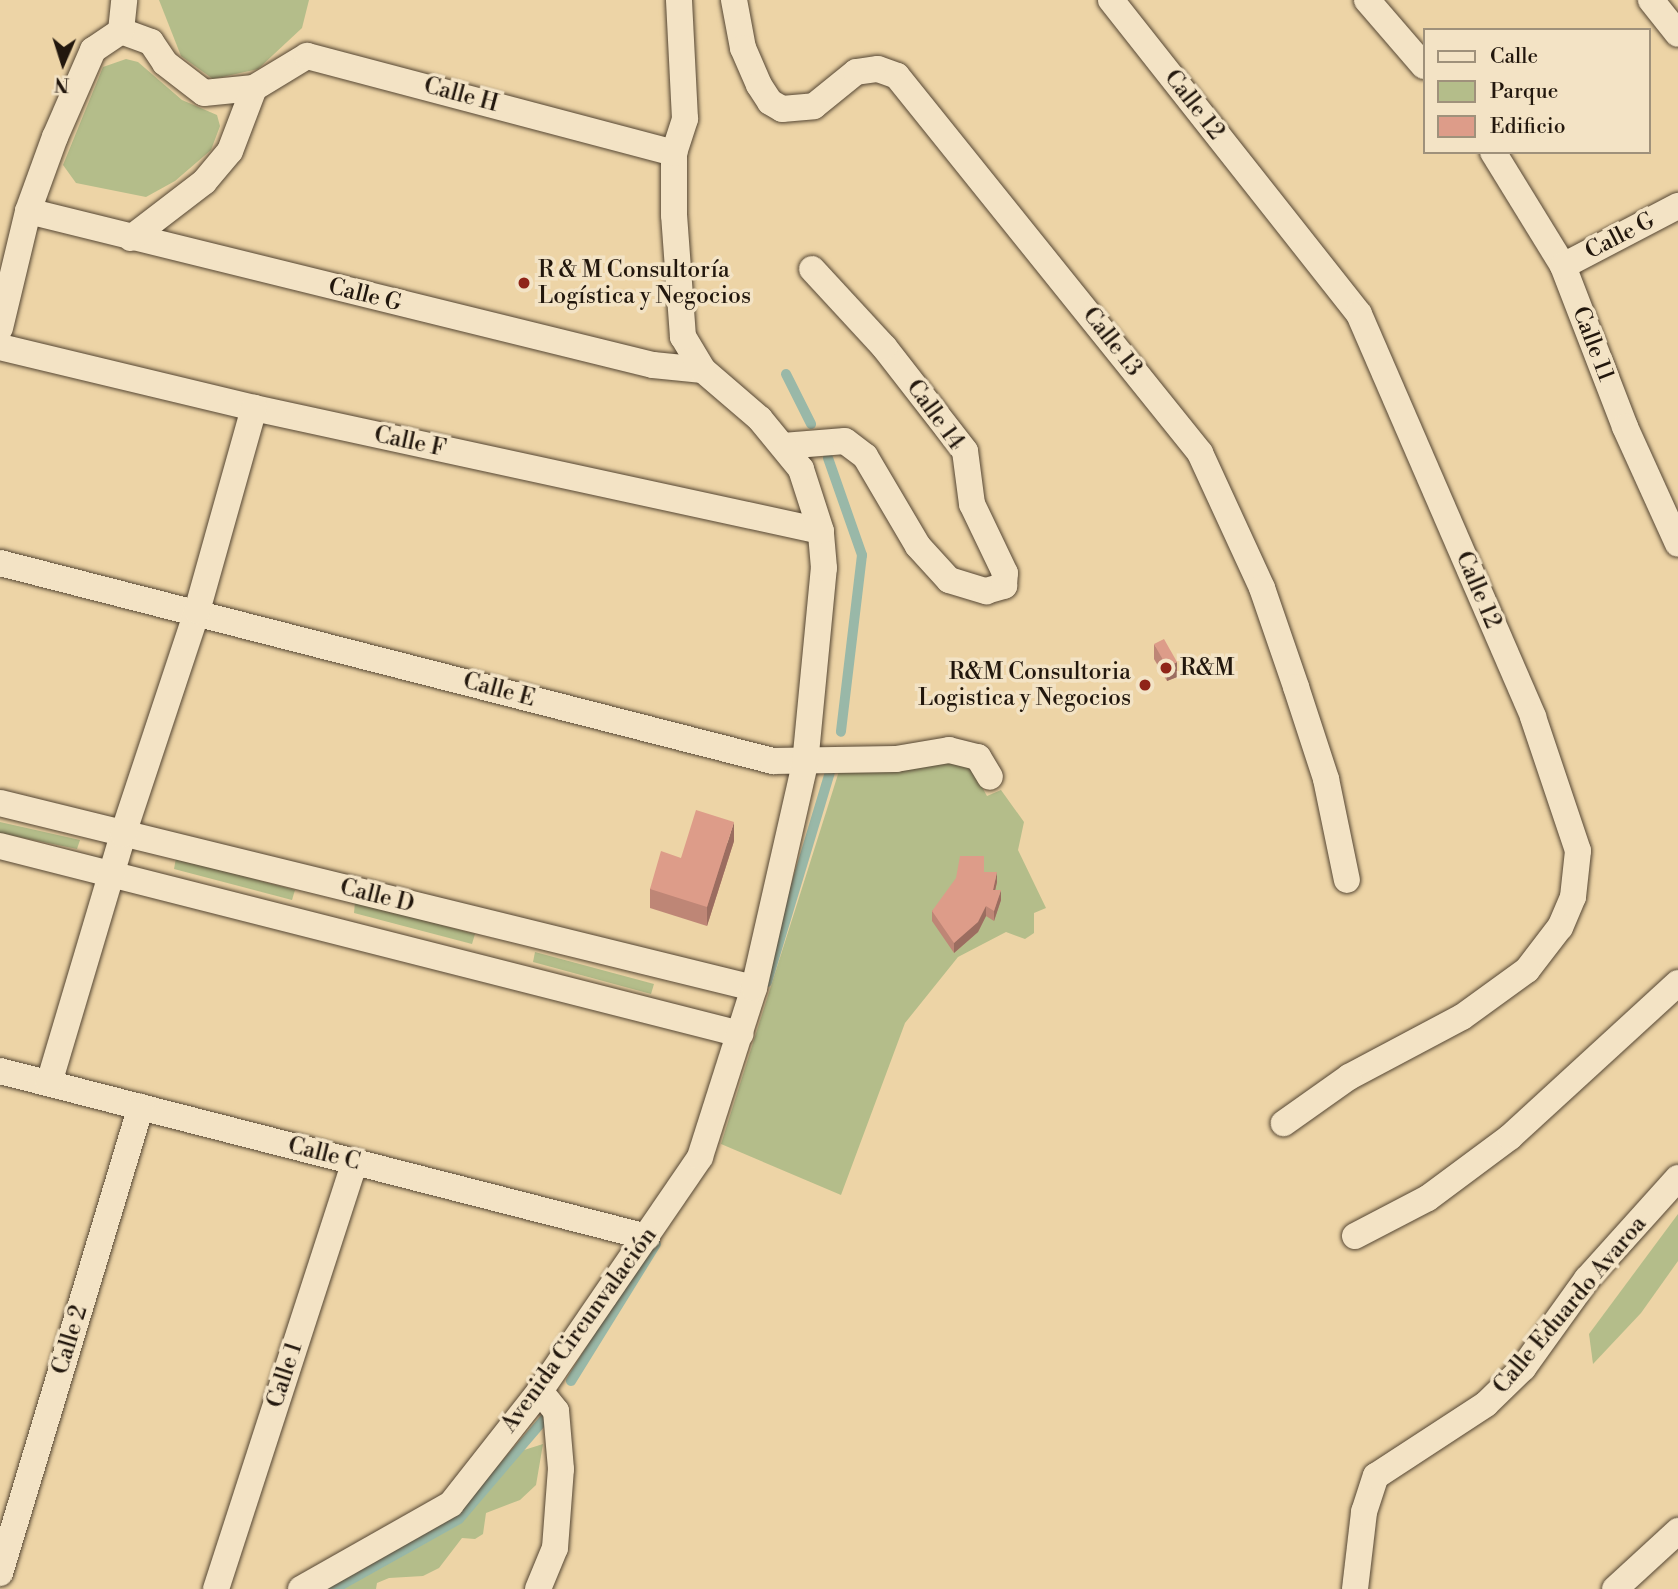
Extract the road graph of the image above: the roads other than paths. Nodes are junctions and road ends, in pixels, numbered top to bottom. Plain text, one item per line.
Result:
1 (124, 0) edge
2 (679, 0) edge
3 (734, 0) edge
4 (1111, 0) edge
5 (1367, 0) edge
6 (1651, 0) edge
7 (121, 31) junction
8 (1678, 34) edge
9 (1422, 64) edge
10 (254, 88) junction
11 (674, 153) junction
12 (1494, 154) edge
13 (1678, 206) edge
14 (28, 211) junction
15 (131, 238) junction
16 (1563, 266) junction
17 (812, 269) dead end
18 (0, 328) edge
19 (0, 348) edge
20 (703, 370) junction
21 (254, 408) junction
22 (783, 446) junction
23 (821, 531) junction
24 (1678, 544) edge
25 (0, 564) edge
26 (197, 611) junction
27 (805, 764) junction
28 (990, 777) dead end
29 (0, 803) edge
30 (123, 834) junction
31 (0, 846) edge
32 (110, 873) junction
33 (1346, 880) dead end
34 (1678, 983) edge
35 (754, 988) junction
36 (740, 1034) junction
37 (0, 1071) edge
38 (49, 1083) junction
39 (141, 1107) junction
40 (1284, 1123) dead end
41 (355, 1162) junction
42 (1678, 1178) edge
43 (1355, 1236) dead end
44 (647, 1237) junction
45 (540, 1391) junction
46 (1678, 1531) edge
47 (0, 1573) edge
48 (216, 1589) edge
49 (302, 1589) edge
50 (538, 1589) edge
51 (1355, 1589) edge
52 (1615, 1589) edge

1 - 7 street
2 - 11 street
3 - 33 street, Calle 13
4 - 40 street, Calle 12
5 - 9 street
6 - 8 street
7 - 10 street
7 - 14 street
10 - 11 street, Calle H
10 - 15 street
11 - 20 street, Avenida Circunvalación
12 - 16 street, Calle 11
13 - 16 street, Calle G
14 - 15 street, Calle G
14 - 18 street
15 - 20 street, Calle G
16 - 24 street, Calle 11
17 - 22 street, Calle 14
19 - 21 street, Calle F
20 - 22 street, Avenida Circunvalación
21 - 23 street, Calle F
21 - 26 street
22 - 23 street, Avenida Circunvalación
23 - 27 street, Avenida Circunvalación
25 - 26 street, Calle E
26 - 27 street, Calle E
26 - 30 street
27 - 28 street, Calle E
27 - 35 street, Avenida Circunvalación
29 - 30 street, Calle D
30 - 32 street
30 - 35 street, Calle D
31 - 32 street, Calle D
32 - 36 street, Calle D
32 - 38 street
34 - 43 street
35 - 36 street, Avenida Circunvalación
36 - 44 street, Avenida Circunvalación
37 - 38 street, Calle C
38 - 39 street, Calle C
39 - 41 street, Calle C
39 - 47 street, Calle 2
41 - 44 street, Calle C
41 - 48 street, Calle 1
42 - 51 street, Calle Eduardo Avaroa
44 - 45 street, Avenida Circunvalación
45 - 49 street, Avenida Circunvalación
45 - 50 street
46 - 52 street

